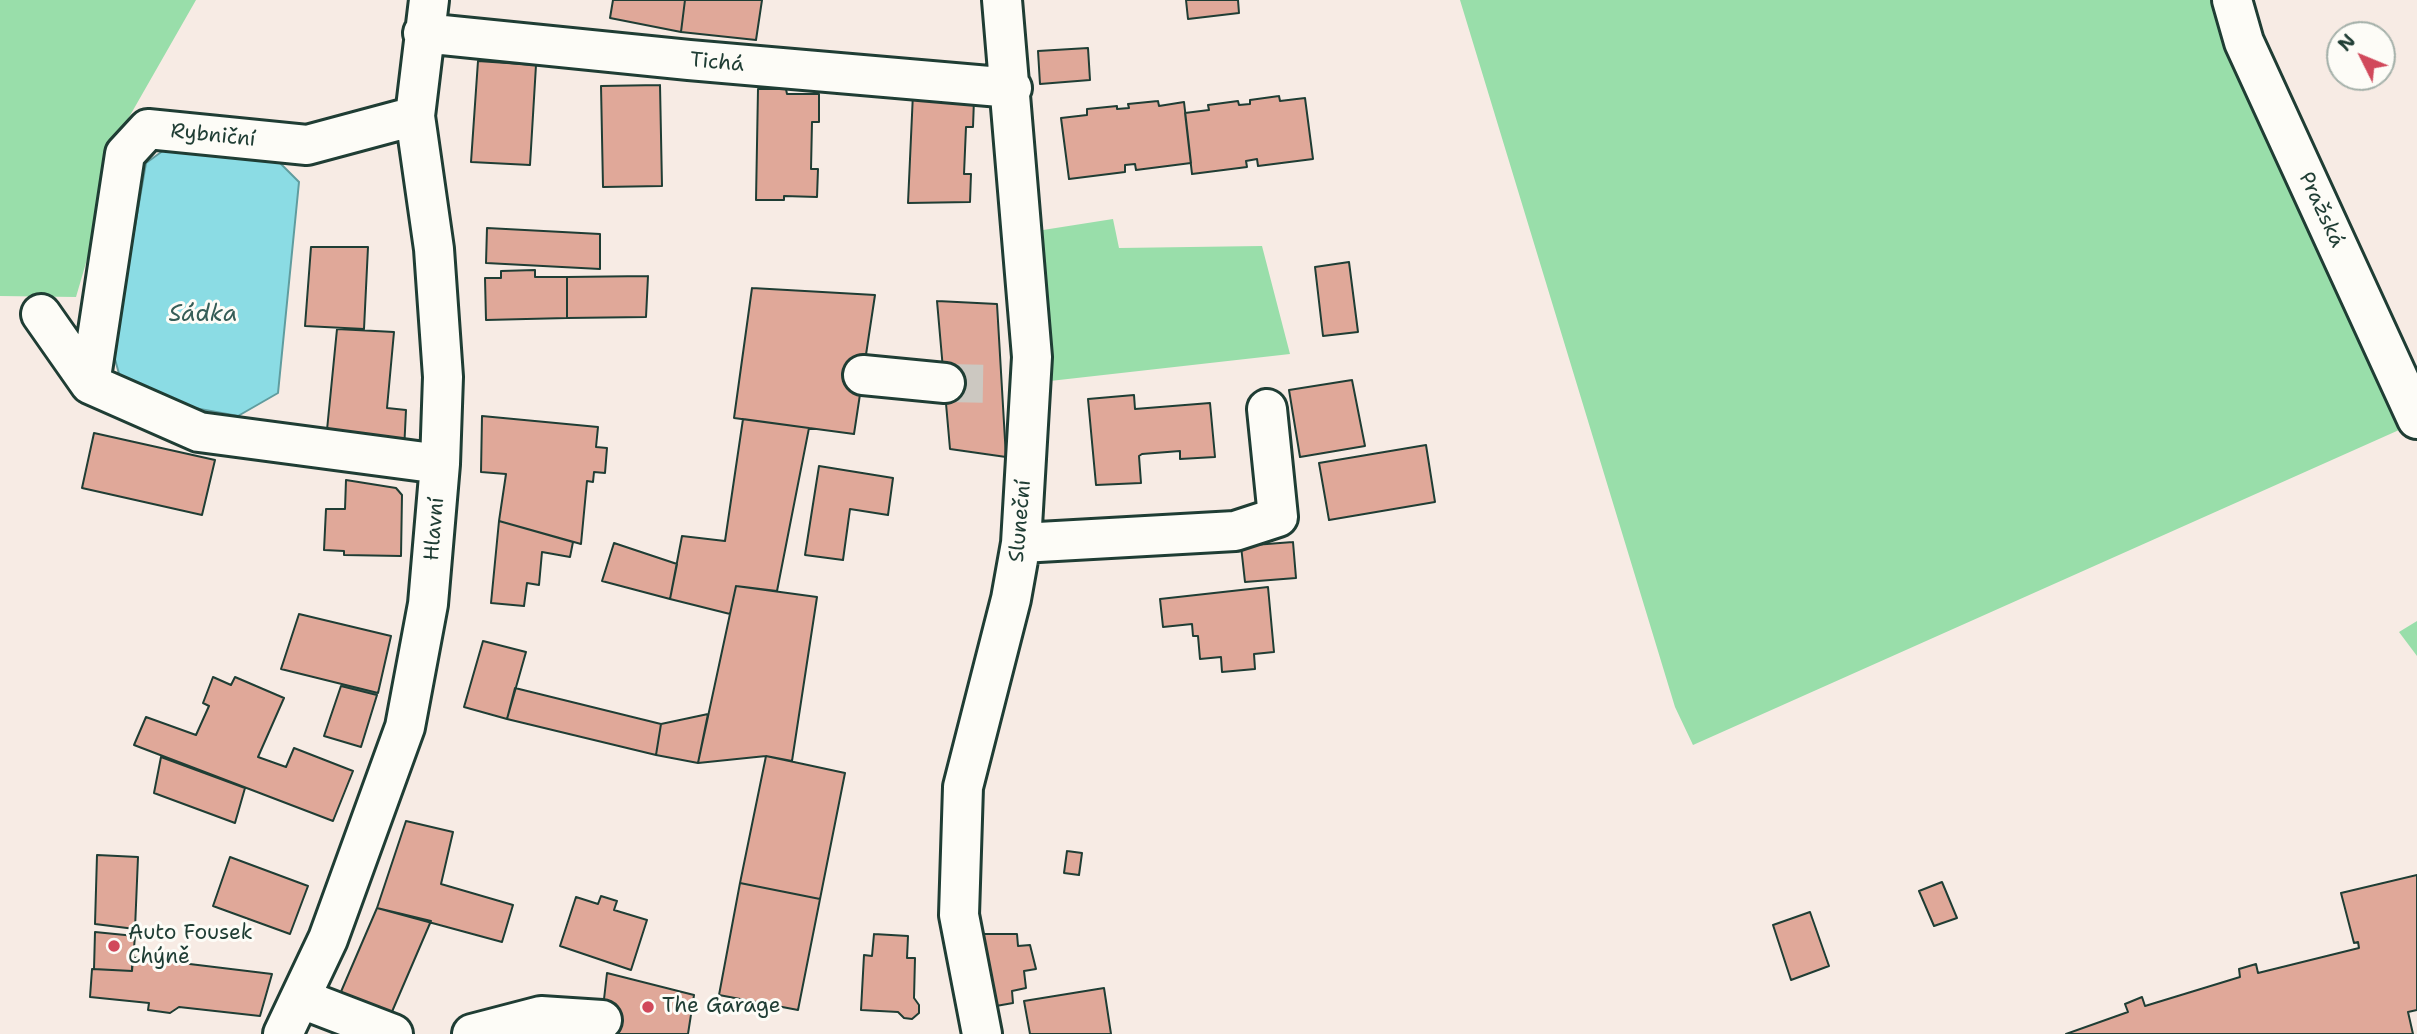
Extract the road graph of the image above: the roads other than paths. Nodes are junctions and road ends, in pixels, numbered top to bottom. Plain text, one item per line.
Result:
1 (1002, 0) edge
2 (2232, 0) edge
3 (426, 16) edge
4 (1012, 88) junction
5 (415, 116) junction
6 (41, 313) dead end
7 (863, 374) dead end
8 (945, 383) tunnel mouth
9 (90, 384) junction
10 (1267, 409) dead end
11 (2417, 419) edge
12 (440, 464) junction
13 (1021, 543) junction
14 (302, 999) junction
15 (602, 1020) dead end
16 (283, 1034) edge
17 (393, 1034) edge
18 (472, 1034) edge
19 (982, 1034) edge

1 - 4 street, Sluneční
2 - 11 street, Pražská
3 - 4 street, Tichá
3 - 5 street, Hlavní
4 - 13 street, Sluneční
5 - 9 street, Rybniční
5 - 12 street, Hlavní
6 - 9 street
7 - 8 street
9 - 12 street
10 - 13 street
12 - 14 street, Hlavní
13 - 19 street, Sluneční
14 - 16 street, Hlavní
14 - 17 street
15 - 18 street

